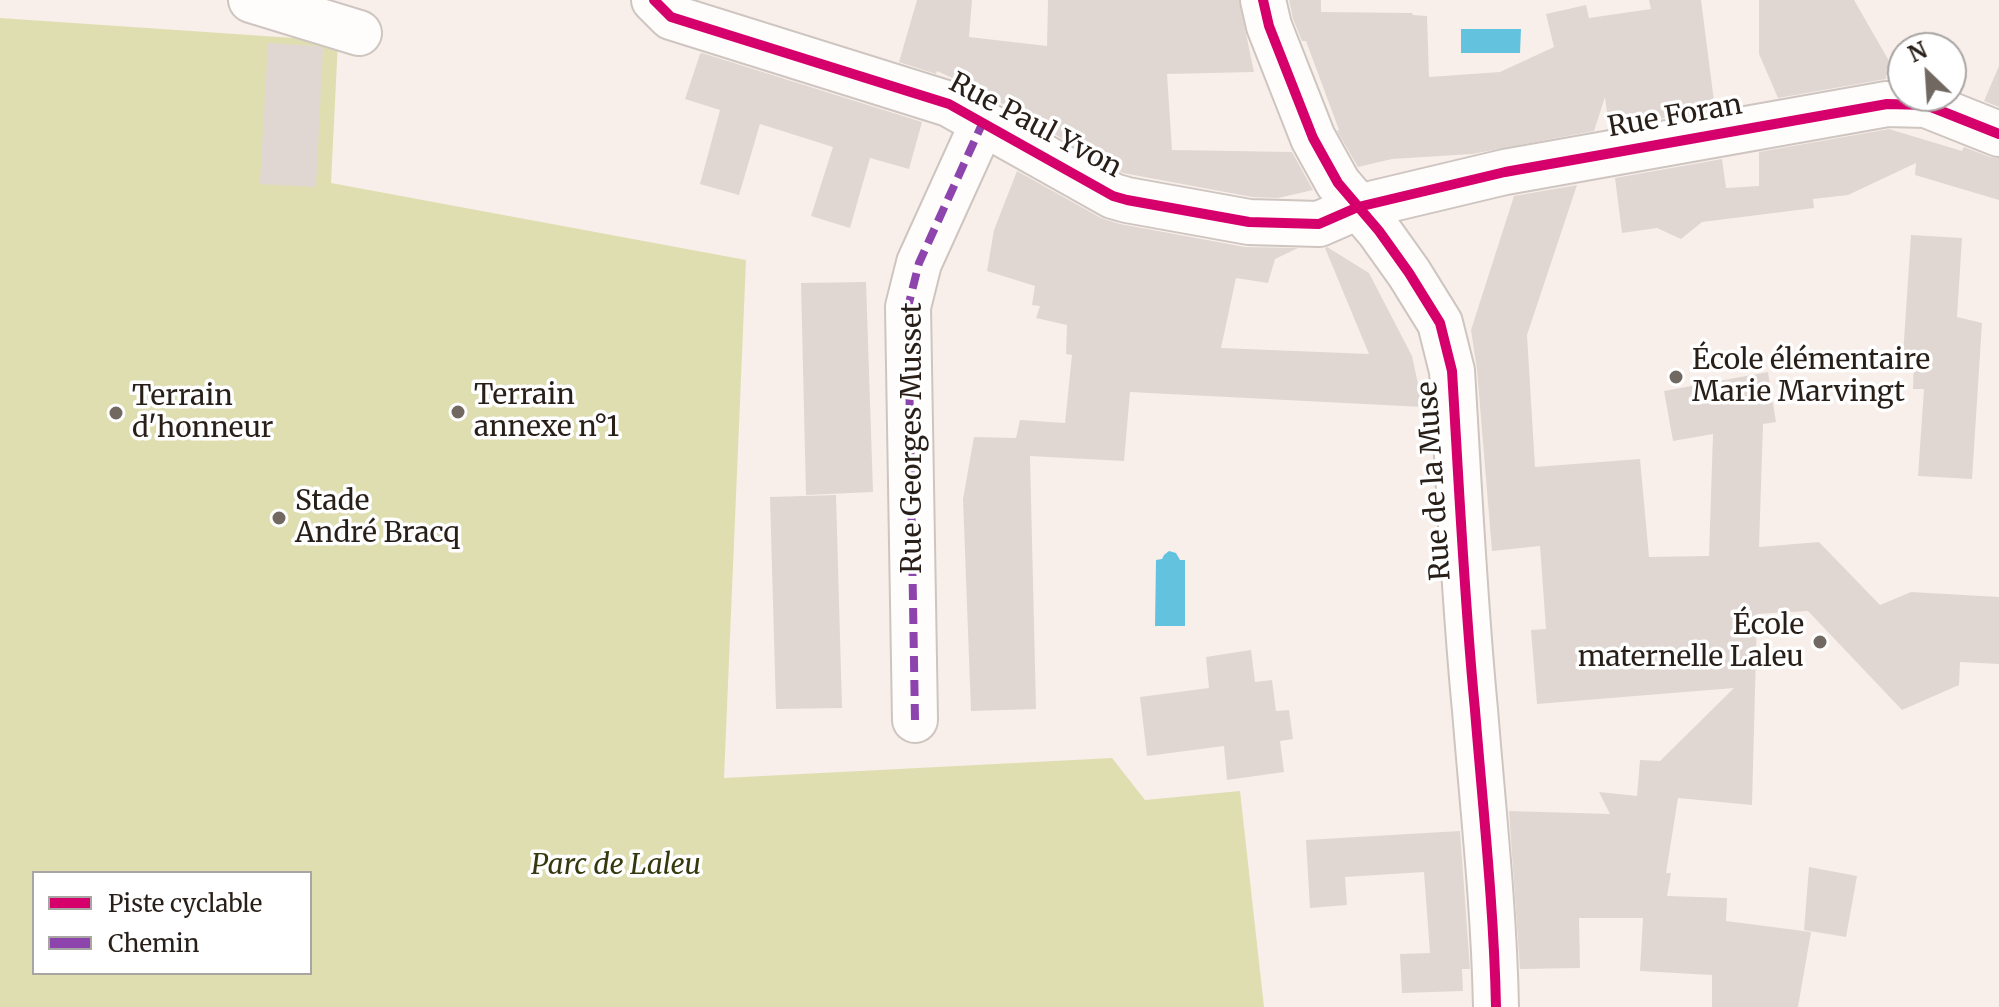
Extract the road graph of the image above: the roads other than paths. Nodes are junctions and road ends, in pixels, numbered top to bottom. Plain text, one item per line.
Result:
1 (251, 0) edge
2 (654, 0) edge
3 (1263, 0) edge
4 (359, 33) dead end
5 (983, 122) junction
6 (1999, 134) edge
7 (1358, 207) junction
8 (915, 720) dead end
9 (1496, 1007) edge

1 - 4 street
2 - 5 street, Rue Paul Yvon
3 - 7 street, Rue de la Muse
5 - 7 street, Rue Paul Yvon
5 - 8 street, Rue Georges Musset
6 - 7 street, Rue Foran
7 - 9 street, Rue de la Muse

